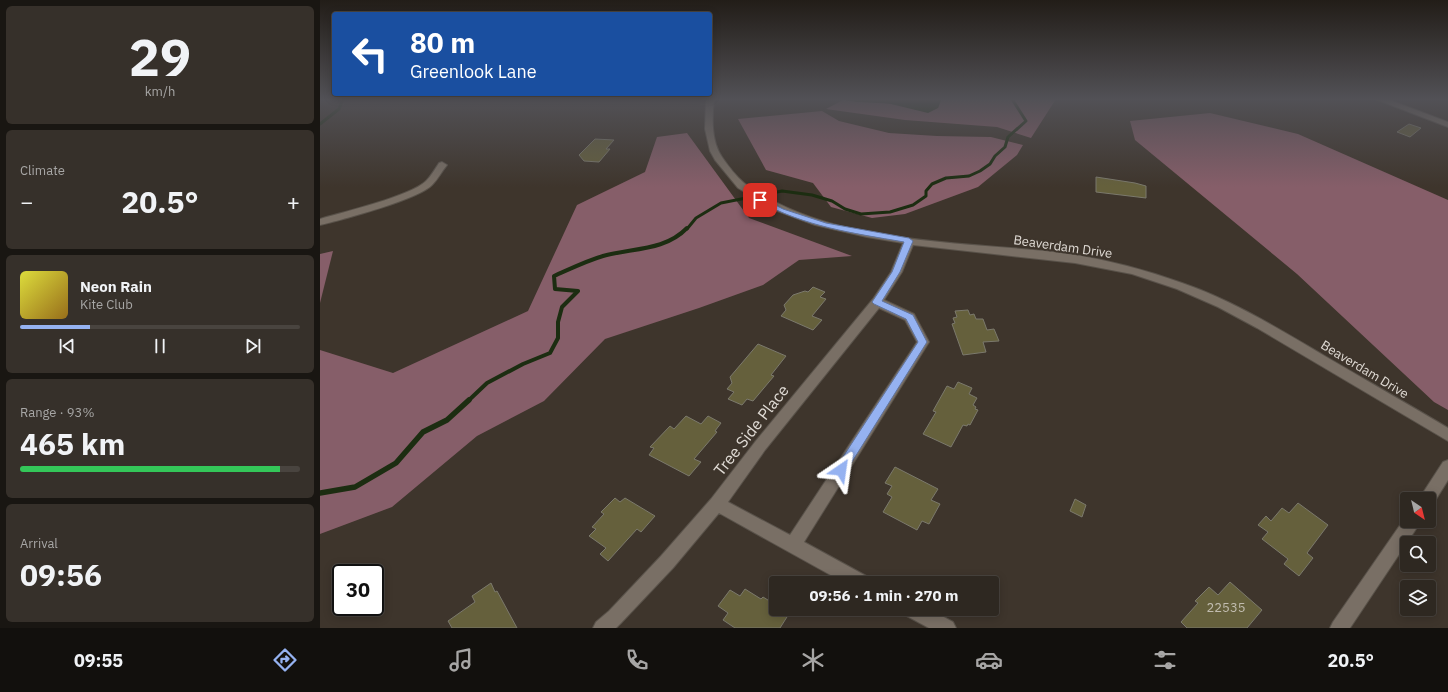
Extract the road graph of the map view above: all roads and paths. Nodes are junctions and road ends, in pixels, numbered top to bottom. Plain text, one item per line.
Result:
1 (709, 128) edge
2 (442, 165) dead end
3 (320, 222) edge
4 (909, 241) junction
5 (877, 302) junction
6 (1448, 435) edge
7 (1448, 467) edge
8 (1432, 492) edge
9 (717, 504) junction
10 (1407, 528) edge
11 (792, 546) junction
12 (849, 576) edge
13 (924, 616) edge
14 (602, 628) edge
15 (947, 628) edge
16 (1339, 628) edge

1 - 4 street, Beaverdam Drive
2 - 3 street
4 - 5 street, Tree Side Place
4 - 6 street, Beaverdam Drive
5 - 9 street, Tree Side Place
5 - 11 street
7 - 8 street
9 - 11 street
9 - 14 street, Tree Side Place
10 - 16 street
11 - 12 street
13 - 15 street

